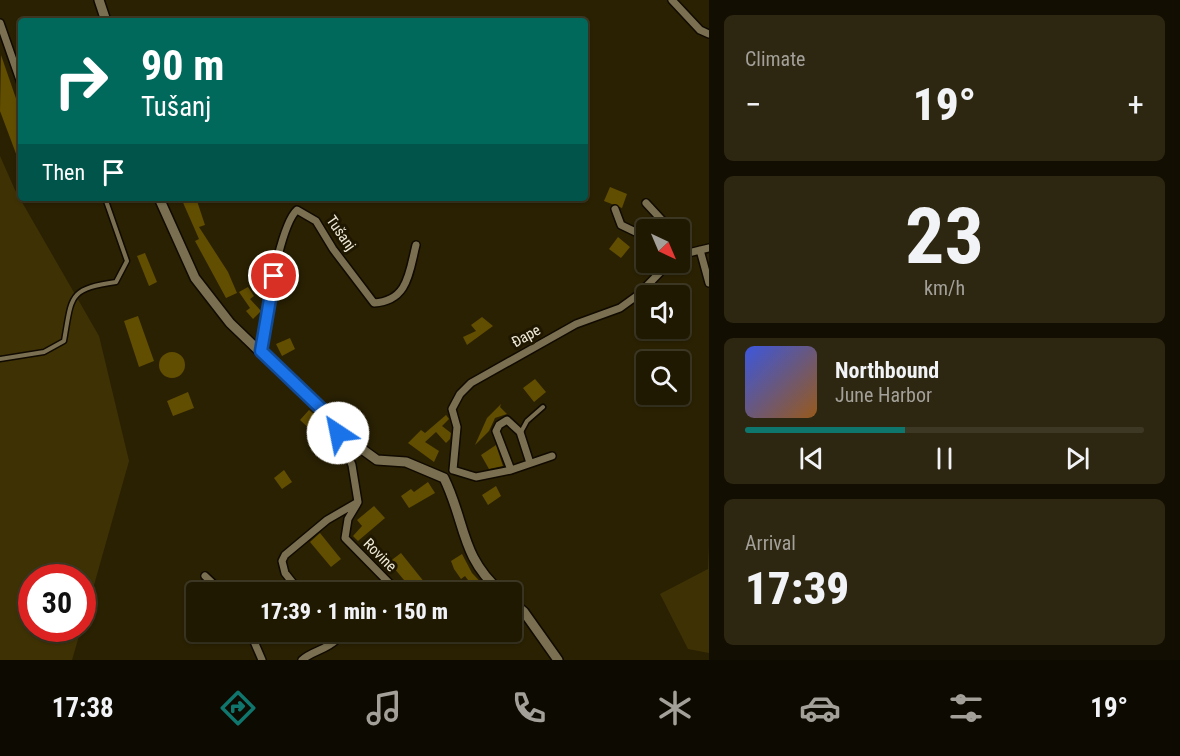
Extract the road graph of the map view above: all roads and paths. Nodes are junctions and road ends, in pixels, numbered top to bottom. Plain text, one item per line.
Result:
1 (99, 0) edge
2 (672, 0) edge
3 (105, 18) edge
4 (0, 22) edge
5 (709, 34) edge
6 (18, 74) edge
7 (106, 201) edge
8 (160, 201) edge
9 (646, 203) dead end
10 (615, 209) dead end
11 (661, 219) edge
12 (636, 232) edge
13 (416, 245) dead end
14 (709, 248) edge
15 (700, 250) junction
16 (690, 252) edge
17 (659, 273) edge
18 (709, 283) edge
19 (261, 351) junction
20 (0, 359) edge
21 (543, 406) dead end
22 (332, 419) junction
23 (520, 432) junction
24 (552, 456) dead end
25 (530, 463) junction
26 (453, 470) junction
27 (511, 470) junction
28 (444, 478) junction
29 (358, 502) junction
30 (205, 576) dead end
31 (211, 582) edge
32 (292, 582) edge
33 (388, 582) edge
34 (489, 582) edge
35 (522, 610) edge
36 (254, 642) edge
37 (334, 642) edge
38 (262, 660) edge
39 (302, 660) edge
40 (558, 660) edge

1 - 3 street
2 - 5 street
4 - 6 street
7 - 20 lane
8 - 19 street
9 - 11 street
10 - 12 street
13 - 19 street, Tušanj
14 - 15 street
15 - 16 street
15 - 18 street
17 - 26 street, Đape
19 - 22 street
21 - 23 lane
22 - 28 street
22 - 29 street
23 - 25 street
23 - 27 street
24 - 25 street
25 - 27 street
26 - 27 street
26 - 28 street
28 - 34 street
29 - 32 street
29 - 33 street, Rovine
30 - 31 street
35 - 40 street
36 - 38 street
37 - 39 street

